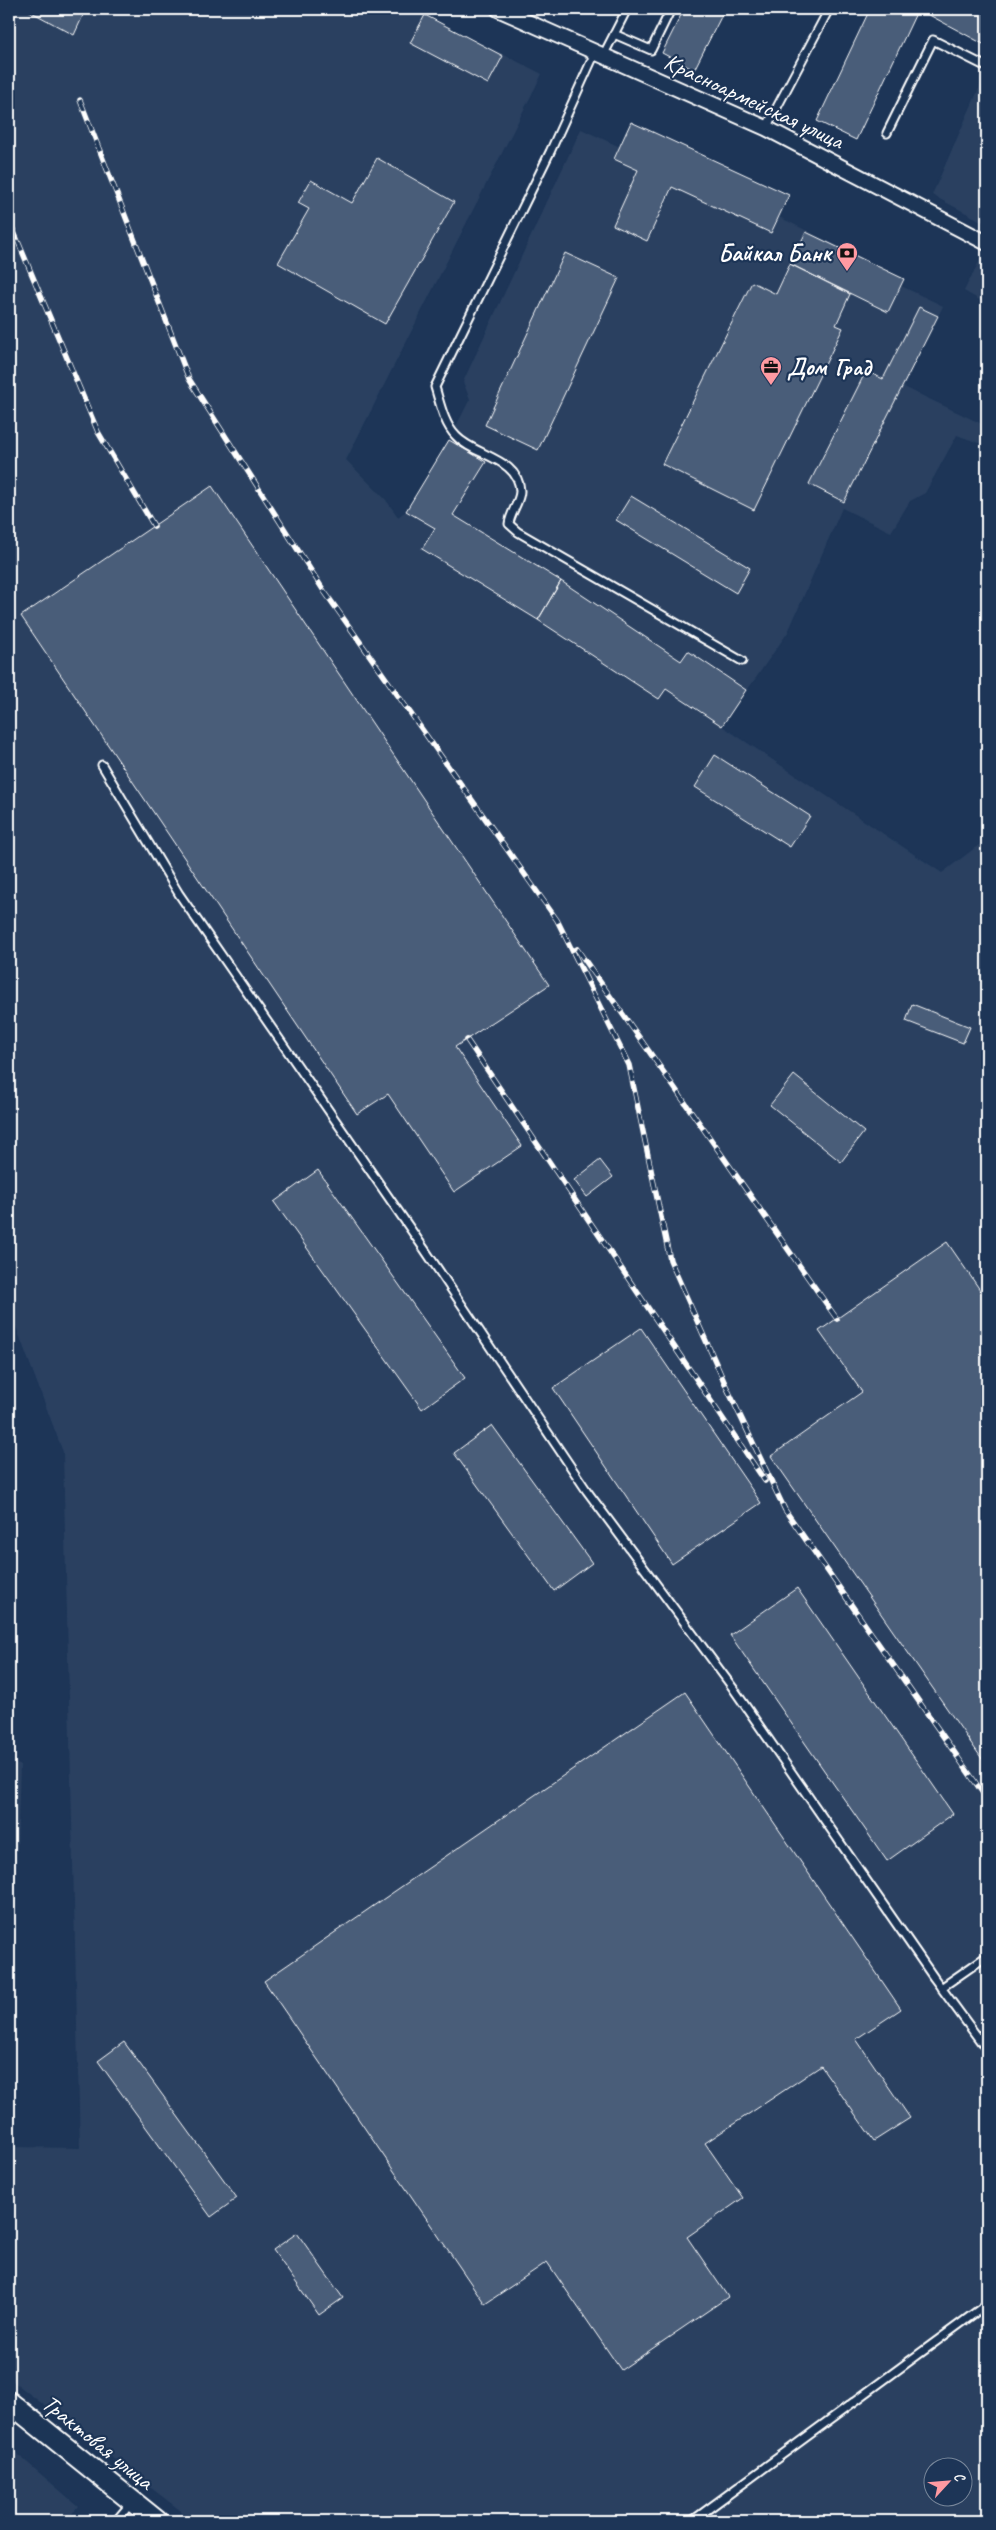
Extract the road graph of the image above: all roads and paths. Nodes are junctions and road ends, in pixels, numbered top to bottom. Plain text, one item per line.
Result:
1 (498, 9) edge
2 (627, 9) edge
3 (671, 9) edge
4 (830, 9) edge
5 (614, 34) junction
6 (599, 54) junction
7 (987, 66) edge
8 (766, 128) junction
9 (887, 133) dead end
10 (987, 243) edge
11 (742, 661) dead end
12 (102, 765) dead end
13 (987, 1956) edge
14 (941, 1988) junction
15 (987, 2050) edge
16 (987, 2304) edge
17 (9, 2402) edge
18 (132, 2502) junction
19 (116, 2521) edge
20 (157, 2521) edge
21 (692, 2521) edge

1 - 6 street, Красноармейская улица
2 - 5 lane
3 - 5 lane
4 - 8 lane
5 - 6 lane
6 - 8 street, Красноармейская улица
6 - 11 lane
7 - 9 lane
8 - 10 street, Красноармейская улица
12 - 14 lane
13 - 14 lane
14 - 15 lane
16 - 21 lane
17 - 18 main road, Трактовая улица
18 - 19 lane
18 - 20 main road, Трактовая улица

